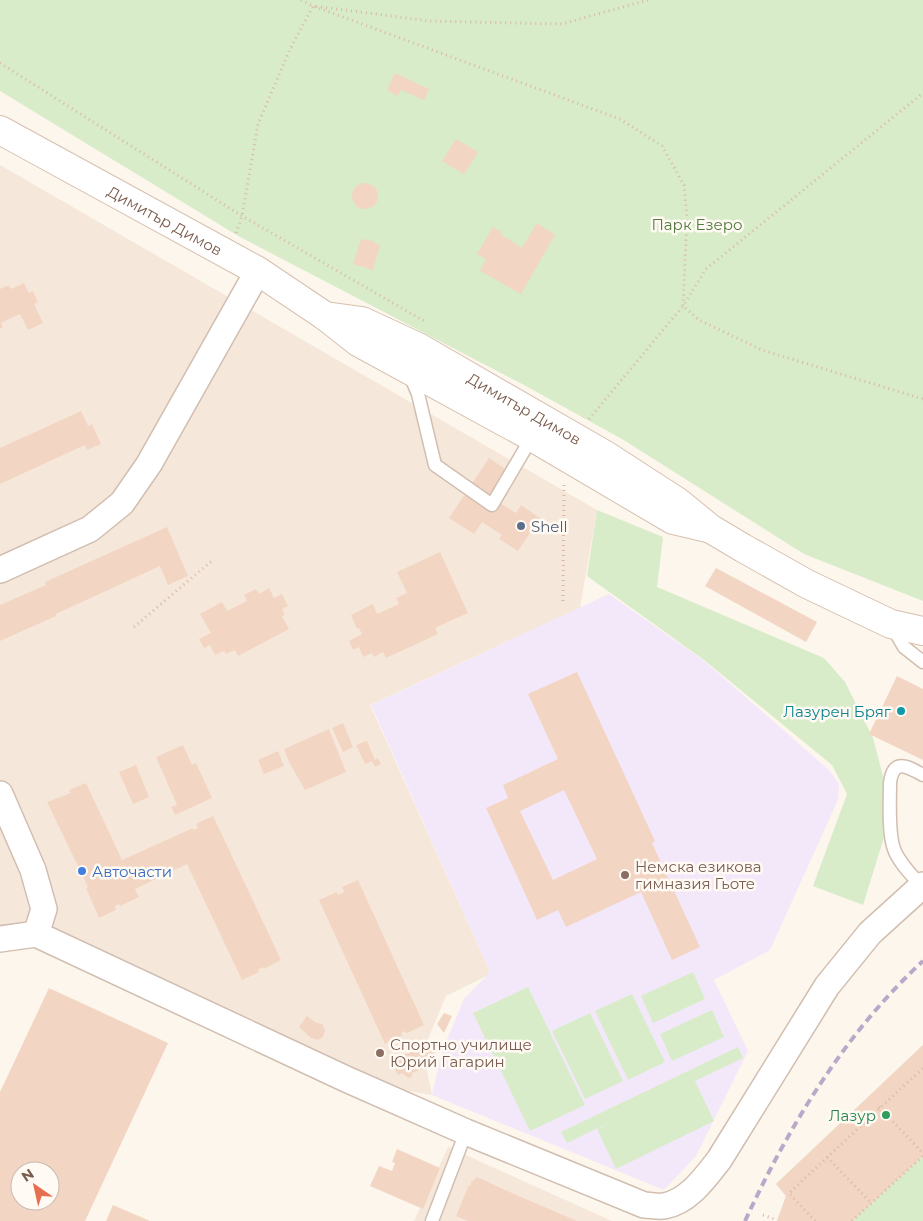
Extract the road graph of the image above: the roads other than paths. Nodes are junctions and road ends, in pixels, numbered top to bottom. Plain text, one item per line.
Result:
1 (0, 130) edge
2 (258, 271) junction
3 (325, 316) junction
4 (407, 368) junction
5 (532, 437) junction
6 (711, 529) junction
7 (0, 570) edge
8 (891, 624) junction
9 (923, 631) edge
10 (923, 662) edge
11 (923, 775) edge
12 (0, 794) edge
13 (922, 886) edge
14 (36, 934) junction
15 (0, 939) edge
16 (466, 1132) junction
17 (432, 1221) edge

1 - 2 main road, Димитър Димов
2 - 3 main road, Димитър Димов
2 - 7 street
3 - 4 main road, Димитър Димов
3 - 6 main road, Димитър Димов
4 - 5 main road, Димитър Димов
4 - 5 lane
5 - 6 main road, Димитър Димов
6 - 8 main road, Димитър Димов
8 - 9 main road, Димитър Димов
8 - 10 lane
11 - 13 lane
12 - 14 street
13 - 16 street
14 - 15 street
14 - 16 street
16 - 17 lane

